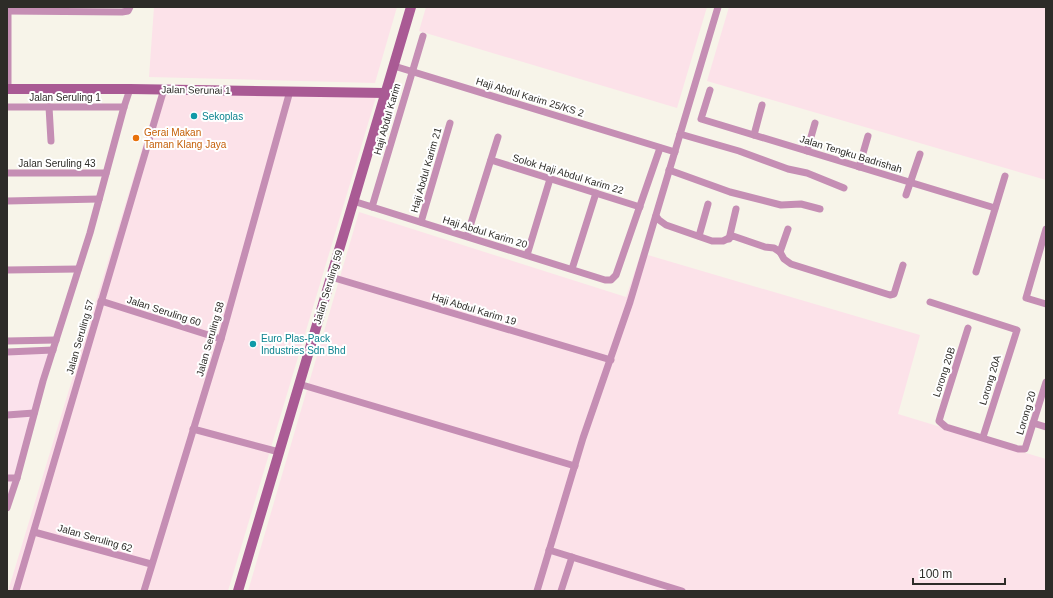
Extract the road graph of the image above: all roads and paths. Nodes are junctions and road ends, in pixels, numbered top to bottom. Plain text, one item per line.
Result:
1 (130, 7) edge
2 (411, 7) edge
3 (718, 7) edge
4 (8, 10) edge
5 (423, 36) dead end
6 (394, 66) junction
7 (412, 72) junction
8 (7, 89) edge
9 (130, 89) junction
10 (164, 89) junction
11 (710, 90) dead end
12 (290, 91) junction
13 (386, 92) junction
14 (762, 105) dead end
15 (124, 106) junction
16 (7, 107) edge
17 (49, 107) junction
18 (450, 123) dead end
19 (815, 123) dead end
20 (680, 134) junction
21 (754, 135) junction
22 (868, 136) dead end
23 (498, 137) dead end
24 (51, 141) dead end
25 (660, 148) junction
26 (807, 151) junction
27 (675, 152) junction
28 (920, 154) dead end
29 (491, 160) junction
30 (859, 167) junction
31 (669, 170) junction
32 (7, 173) edge
33 (106, 173) junction
34 (1005, 176) dead end
35 (550, 179) junction
36 (911, 183) junction
37 (844, 188) dead end
38 (596, 193) junction
39 (906, 195) dead end
40 (99, 199) junction
41 (7, 201) edge
42 (353, 202) junction
43 (708, 204) dead end
44 (372, 207) junction
45 (640, 207) junction
46 (995, 208) junction
47 (736, 209) dead end
48 (820, 209) dead end
49 (656, 216) junction
50 (421, 222) junction
51 (788, 229) dead end
52 (1046, 229) edge
53 (467, 236) junction
54 (698, 236) junction
55 (729, 239) junction
56 (780, 252) junction
57 (527, 255) junction
58 (903, 265) dead end
59 (78, 269) junction
60 (572, 269) junction
61 (7, 270) edge
62 (976, 272) dead end
63 (331, 277) junction
64 (101, 301) junction
65 (930, 302) dead end
66 (1046, 304) edge
67 (968, 328) dead end
68 (221, 339) junction
69 (56, 340) junction
70 (7, 341) edge
71 (53, 350) junction
72 (7, 352) edge
73 (611, 360) junction
74 (1046, 382) edge
75 (299, 384) junction
76 (34, 414) junction
77 (7, 415) edge
78 (1033, 423) junction
79 (1046, 427) edge
80 (193, 429) junction
81 (983, 437) junction
82 (279, 452) junction
83 (575, 466) junction
84 (7, 478) edge
85 (17, 478) junction
86 (7, 508) edge
87 (34, 532) junction
88 (550, 550) junction
89 (572, 557) junction
90 (151, 564) junction
91 (16, 591) edge
92 (144, 591) edge
93 (238, 591) edge
94 (537, 591) edge
95 (561, 591) edge
96 (682, 591) edge

1 - 4 street
2 - 6 main road, Jalan Seruling 59
3 - 20 street
4 - 8 street
5 - 7 street, Haji Abdul Karim
6 - 7 street, Haji Abdul Karim 25/KS 2
6 - 13 main road, Jalan Seruling 59
7 - 25 street, Haji Abdul Karim 25/KS 2
7 - 44 street, Haji Abdul Karim
8 - 9 main road, Jalan Serunai 1
9 - 10 main road, Jalan Serunai 1
9 - 15 street, Jalan Seruling 57
10 - 12 main road, Jalan Serunai 1
10 - 64 street, Jalan Seruling 57
11 - 21 street, Jalan Tengku Badrishah
12 - 13 main road, Jalan Serunai 1
12 - 68 street, Jalan Seruling 58
13 - 42 main road, Jalan Seruling 59
14 - 21 street
15 - 17 street, Jalan Seruling 1
15 - 33 street, Jalan Seruling 57
16 - 17 street, Jalan Seruling 1
17 - 24 street
18 - 50 street, Haji Abdul Karim 21
19 - 26 street
20 - 27 street
20 - 37 street
21 - 26 street, Jalan Tengku Badrishah
22 - 30 street
23 - 29 street
25 - 27 street, Haji Abdul Karim 25/KS 2
25 - 45 street
26 - 30 street, Jalan Tengku Badrishah
27 - 31 street
28 - 36 street
29 - 35 street, Solok Haji Abdul Karim 22
29 - 53 street
30 - 36 street, Jalan Tengku Badrishah
31 - 48 street
31 - 49 street
32 - 33 street, Jalan Seruling 43
33 - 40 street, Jalan Seruling 57
34 - 46 street
35 - 38 street, Solok Haji Abdul Karim 22
35 - 57 street
36 - 39 street
36 - 46 street, Jalan Tengku Badrishah
38 - 45 street, Solok Haji Abdul Karim 22
38 - 60 street
40 - 41 street
40 - 59 street, Jalan Seruling 57
42 - 44 street, Haji Abdul Karim 20
42 - 63 main road, Jalan Seruling 59
43 - 54 street
44 - 50 street, Haji Abdul Karim 20
45 - 60 street, Haji Abdul Karim 20
46 - 62 street
47 - 55 street
49 - 54 street
49 - 73 street
50 - 53 street, Haji Abdul Karim 20
51 - 56 street
52 - 66 street
53 - 57 street, Haji Abdul Karim 20
54 - 55 street
55 - 56 street
56 - 58 street
57 - 60 street, Haji Abdul Karim 20
59 - 61 street
59 - 69 street, Jalan Seruling 57
63 - 73 street, Haji Abdul Karim 19
63 - 75 main road, Jalan Seruling 59
64 - 68 street, Jalan Seruling 60
64 - 87 street, Jalan Seruling 57
65 - 81 street, Lorong 20A
67 - 81 street, Lorong 20B
68 - 80 street, Jalan Seruling 58
69 - 70 street
69 - 71 street, Jalan Seruling 57
71 - 72 street
71 - 76 street, Jalan Seruling 57
73 - 83 street
74 - 78 street, Lorong 20
75 - 82 main road, Jalan Seruling 59
75 - 83 street
76 - 77 street
76 - 85 street, Jalan Seruling 57
78 - 79 street
78 - 81 street, Lorong 20
80 - 82 street
80 - 90 street, Jalan Seruling 58
82 - 93 main road, Jalan Seruling 59
83 - 88 street
84 - 85 street
85 - 86 street, Jalan Seruling 57
87 - 90 street, Jalan Seruling 62
87 - 91 street, Jalan Seruling 57
88 - 89 street
88 - 94 street
89 - 95 street
89 - 96 street
90 - 92 street, Jalan Seruling 58

